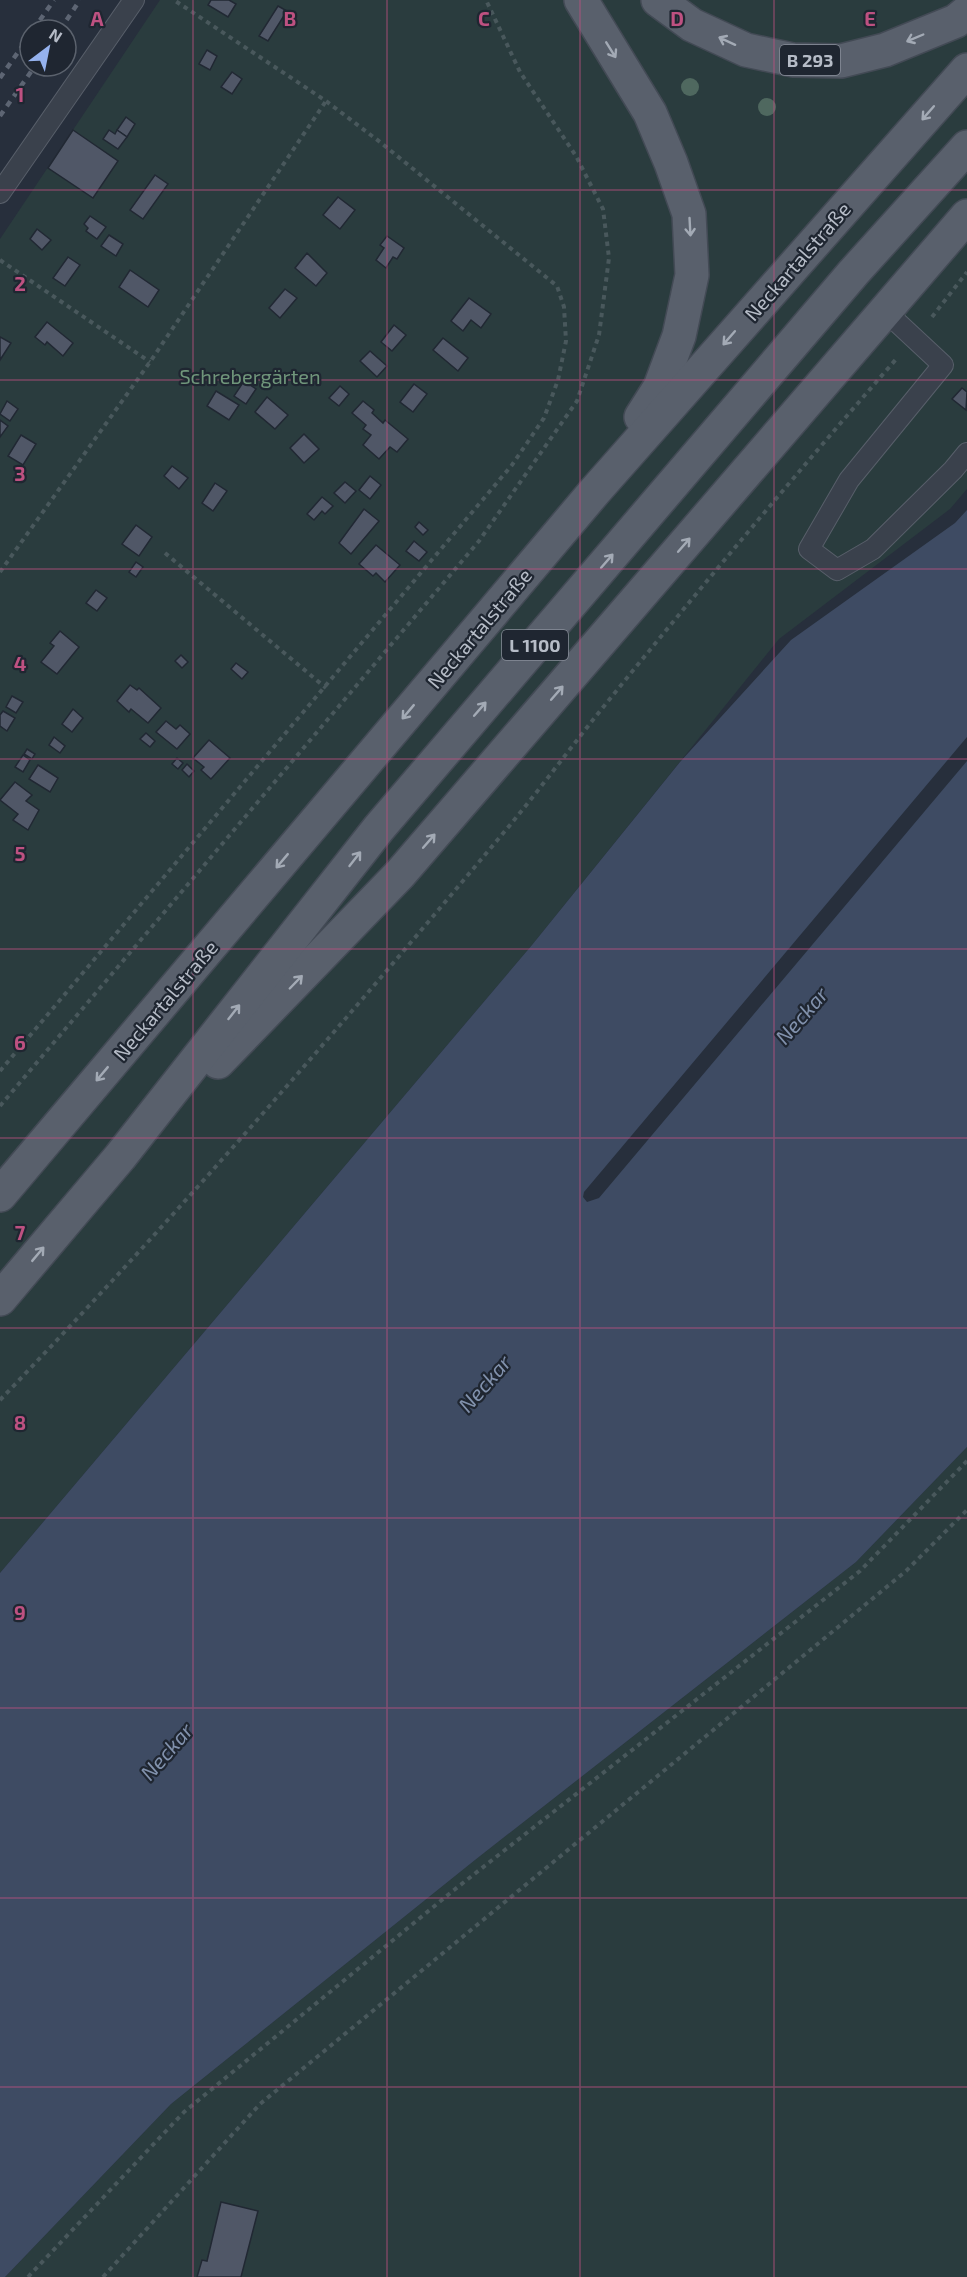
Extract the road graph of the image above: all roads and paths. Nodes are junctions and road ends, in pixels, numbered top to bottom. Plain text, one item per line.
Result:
1 (134, 0) edge
2 (174, 0) edge
3 (486, 0) edge
4 (581, 0) edge
5 (658, 0) edge
6 (967, 12) edge
7 (967, 70) edge
8 (326, 101) junction
9 (967, 147) edge
10 (0, 194) edge
11 (967, 216) edge
12 (0, 260) edge
13 (967, 272) edge
14 (885, 311) junction
15 (914, 339) junction
16 (150, 362) junction
17 (967, 453) edge
18 (595, 491) junction
19 (165, 553) dead end
20 (0, 572) edge
21 (326, 688) junction
22 (0, 1071) edge
23 (0, 1106) edge
24 (120, 1156) junction
25 (0, 1196) edge
26 (0, 1299) edge
27 (0, 1400) edge
28 (967, 1461) edge
29 (967, 1510) edge
30 (28, 2277) edge
31 (103, 2277) edge

1 - 10 lane
2 - 8 path
3 - 23 path
4 -> 18 main road
6 -> 5 main road, B 293
7 -> 18 main road, Neckartalstraße / L 1100
8 - 16 path
8 - 21 path
24 -> 9 main road, L 1100
11 - 14 main road
12 - 16 path
13 - 15 path
14 - 15 lane
24 -> 14 main road
15 - 17 lane
15 - 27 path
16 - 20 path
18 -> 25 main road, Neckartalstraße / L 1100
19 - 21 path
21 - 22 path
26 -> 24 main road, L 1100
28 - 30 path
29 - 31 path

